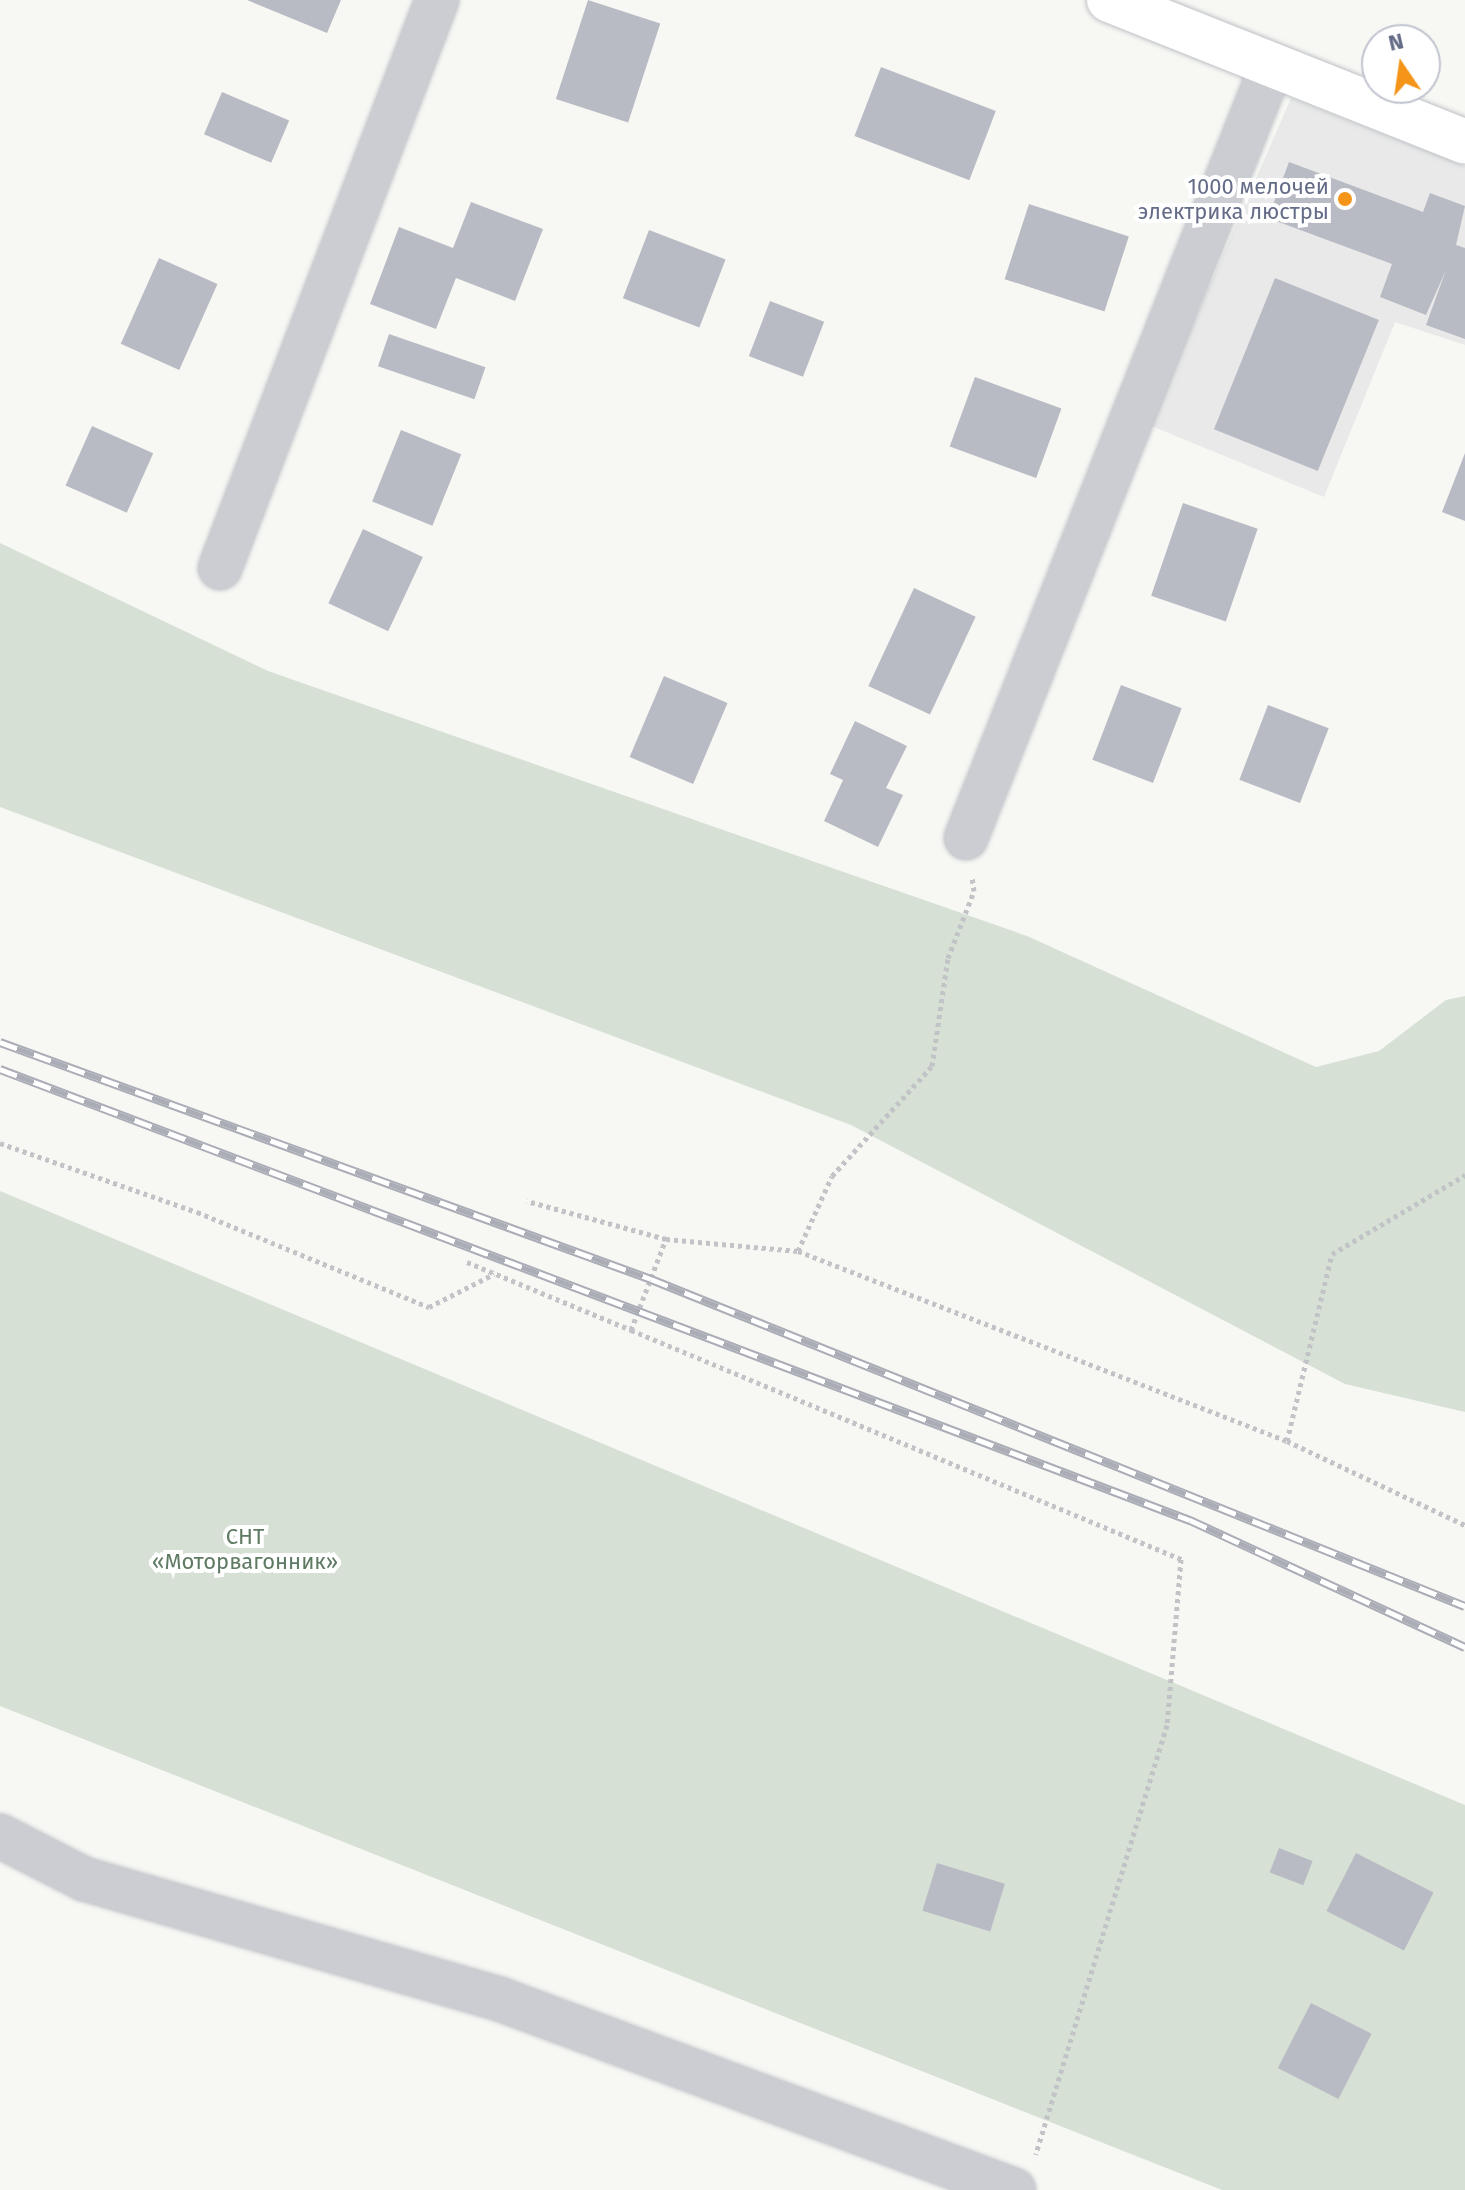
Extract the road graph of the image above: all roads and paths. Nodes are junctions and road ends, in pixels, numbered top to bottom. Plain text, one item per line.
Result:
1 (437, 0) edge
2 (1109, 0) edge
3 (1272, 65) junction
4 (1465, 142) edge
5 (220, 568) dead end
6 (966, 838) joint
7 (0, 1143) edge
8 (1465, 1175) edge
9 (527, 1201) dead end
10 (666, 1239) junction
11 (798, 1251) junction
12 (467, 1262) dead end
13 (494, 1274) junction
14 (631, 1330) junction
15 (1287, 1441) junction
16 (1465, 1525) edge
17 (0, 1836) edge
18 (1024, 2175) edge

1 - 5 street
2 - 3 main road
3 - 4 main road
3 - 6 street
6 - 11 path
7 - 13 path
8 - 15 path
9 - 10 path
10 - 11 path
10 - 14 path
11 - 15 path
12 - 13 path
13 - 14 path
14 - 18 path
15 - 16 path
17 - 18 street

